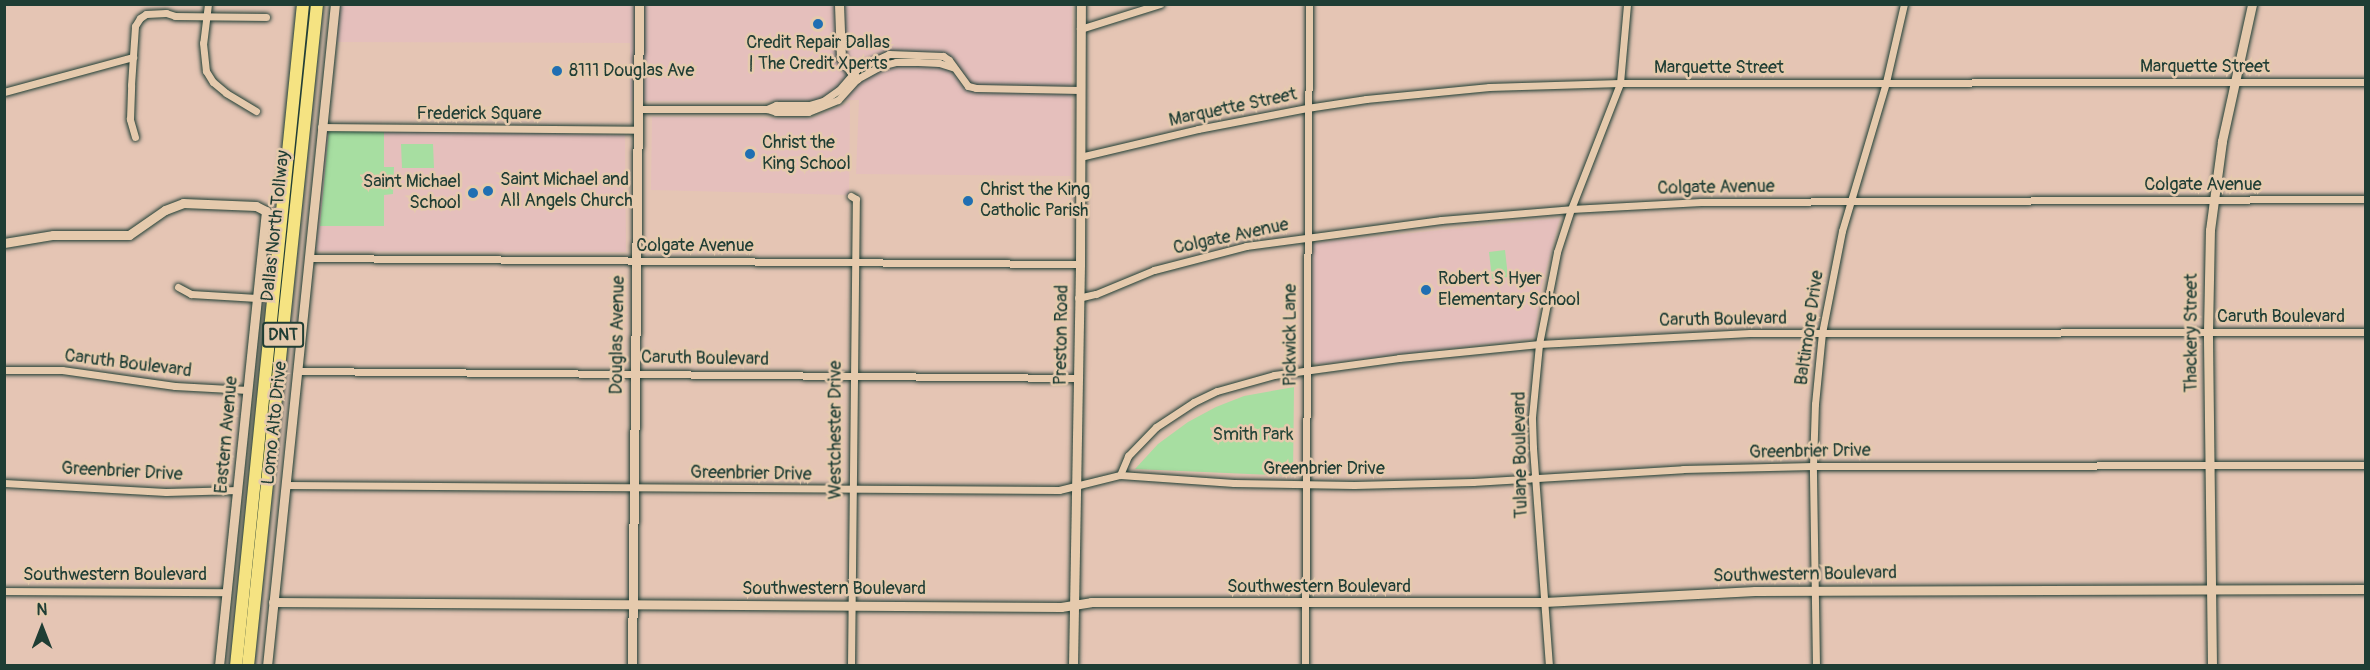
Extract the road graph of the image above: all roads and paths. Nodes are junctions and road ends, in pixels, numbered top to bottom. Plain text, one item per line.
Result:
1 (208, 4) edge
2 (303, 4) edge
3 (317, 4) edge
4 (335, 4) edge
5 (639, 4) edge
6 (839, 4) edge
7 (1081, 4) edge
8 (1160, 4) edge
9 (1309, 4) edge
10 (1627, 4) edge
11 (1904, 4) edge
12 (2252, 4) edge
13 (207, 15) junction
14 (266, 17) dead end
15 (1080, 29) junction
16 (133, 57) junction
17 (877, 58) junction
18 (880, 66) junction
19 (952, 67) junction
20 (855, 77) junction
21 (1886, 82) junction
22 (2233, 82) junction
23 (2366, 82) edge
24 (1620, 83) junction
25 (1080, 90) junction
26 (4, 92) edge
27 (1307, 108) junction
28 (638, 109) junction
29 (256, 111) dead end
30 (321, 128) junction
31 (637, 130) junction
32 (135, 136) dead end
33 (1080, 157) junction
34 (851, 196) dead end
35 (2214, 200) junction
36 (2366, 200) edge
37 (1850, 201) junction
38 (1571, 209) junction
39 (1307, 237) junction
40 (4, 243) edge
41 (309, 258) junction
42 (636, 261) junction
43 (855, 261) junction
44 (1080, 264) junction
45 (178, 286) dead end
46 (257, 298) junction
47 (1078, 298) junction
48 (2208, 332) junction
49 (2366, 332) edge
50 (1822, 333) junction
51 (1539, 344) junction
52 (4, 370) edge
53 (1306, 370) junction
54 (297, 371) junction
55 (634, 373) junction
56 (853, 375) junction
57 (1077, 378) junction
58 (248, 390) junction
59 (2210, 465) junction
60 (2366, 465) edge
61 (1813, 466) junction
62 (1120, 475) junction
63 (1535, 478) junction
64 (4, 483) edge
65 (285, 485) junction
66 (1305, 485) junction
67 (1076, 486) junction
68 (633, 488) junction
69 (238, 490) junction
70 (852, 490) junction
71 (2366, 589) edge
72 (2211, 590) junction
73 (4, 591) edge
74 (1816, 591) junction
75 (226, 592) junction
76 (273, 602) junction
77 (1544, 602) junction
78 (1305, 603) junction
79 (633, 604) junction
80 (1075, 605) junction
81 (852, 606) junction
82 (219, 666) edge
83 (236, 666) edge
84 (248, 666) edge
85 (267, 666) edge
86 (632, 666) edge
87 (851, 666) edge
88 (1073, 666) edge
89 (1305, 666) edge
90 (1549, 666) edge
91 (1816, 666) edge
92 (2212, 666) edge

1 - 13 street
2 - 83 highway, Dallas North Tollway / DNT
3 - 84 highway, Dallas North Tollway / DNT
4 - 30 street, Lomo Alto Drive
5 - 28 street, Douglas Avenue
6 - 20 street
7 - 15 street, Preston Road
8 - 15 street
9 - 27 street, Pickwick Lane
10 - 24 street, Tulane Boulevard
11 - 21 street, Baltimore Drive
12 - 22 street, Thackery Street
13 - 14 street
13 - 16 street
13 - 29 street
15 - 25 street, Preston Road
16 - 26 street
16 - 32 street
17 - 18 street
17 - 19 street
17 - 20 street
18 - 19 street
18 - 20 street
19 - 25 street
20 - 28 street
21 - 22 street, Marquette Street
21 - 24 street, Marquette Street
21 - 37 street, Baltimore Drive
22 - 23 street, Marquette Street
22 - 35 street, Thackery Street
24 - 27 street, Marquette Street
24 - 38 street, Tulane Boulevard
25 - 33 street, Preston Road
27 - 33 street, Marquette Street
27 - 39 street, Pickwick Lane
28 - 31 street, Douglas Avenue
30 - 31 street, Frederick Square
30 - 41 street, Lomo Alto Drive
31 - 42 street, Douglas Avenue
33 - 44 street, Preston Road
34 - 43 street, Westchester Drive
35 - 36 street, Colgate Avenue
35 - 37 street, Colgate Avenue
35 - 48 street, Thackery Street
37 - 38 street, Colgate Avenue
37 - 50 street, Baltimore Drive
38 - 39 street, Colgate Avenue
38 - 51 street, Tulane Boulevard
39 - 47 street, Colgate Avenue
39 - 53 street, Pickwick Lane
40 - 46 street, Eastern Avenue
41 - 42 street, Colgate Avenue
41 - 54 street, Lomo Alto Drive
42 - 43 street, Colgate Avenue
42 - 55 street, Douglas Avenue
43 - 44 street, Colgate Avenue
43 - 56 street, Westchester Drive
44 - 47 street, Preston Road
45 - 46 street
46 - 58 street, Eastern Avenue
47 - 57 street, Preston Road
48 - 49 street, Caruth Boulevard
48 - 50 street, Caruth Boulevard
48 - 59 street, Thackery Street
50 - 51 street, Caruth Boulevard
50 - 61 street, Baltimore Drive
51 - 53 street, Caruth Boulevard
51 - 63 street, Tulane Boulevard
52 - 58 street, Caruth Boulevard
53 - 62 street, Caruth Boulevard
53 - 66 street, Pickwick Lane
54 - 55 street, Caruth Boulevard
54 - 65 street, Lomo Alto Drive
55 - 56 street, Caruth Boulevard
55 - 68 street, Douglas Avenue
56 - 57 street, Caruth Boulevard
56 - 70 street, Westchester Drive
57 - 67 street, Preston Road
58 - 69 street, Eastern Avenue
59 - 60 street, Greenbrier Drive
59 - 61 street, Greenbrier Drive
59 - 72 street, Thackery Street
61 - 63 street, Greenbrier Drive
61 - 74 street, Baltimore Drive
62 - 66 street, Greenbrier Drive
62 - 67 street, Greenbrier Drive
63 - 66 street, Greenbrier Drive
63 - 77 street, Tulane Boulevard
64 - 69 street, Greenbrier Drive
65 - 68 street, Greenbrier Drive
65 - 76 street, Lomo Alto Drive
66 - 78 street, Pickwick Lane
67 - 70 street, Greenbrier Drive
67 - 80 street, Preston Road
68 - 70 street, Greenbrier Drive
68 - 79 street, Douglas Avenue
69 - 75 street, Eastern Avenue
70 - 81 street, Westchester Drive
71 - 72 street, Southwestern Boulevard
72 - 74 street, Southwestern Boulevard
72 - 92 street, Thackery Street
73 - 75 street, Southwestern Boulevard
74 - 77 street, Southwestern Boulevard
74 - 91 street, Baltimore Drive
75 - 82 street, Eastern Avenue
76 - 79 street, Southwestern Boulevard
76 - 85 street, Lomo Alto Drive
77 - 78 street, Southwestern Boulevard
77 - 90 street, Tulane Boulevard
78 - 80 street, Southwestern Boulevard
78 - 89 street, Pickwick Lane
79 - 81 street, Southwestern Boulevard
79 - 86 street, Douglas Avenue
80 - 81 street, Southwestern Boulevard
80 - 88 street, Preston Road
81 - 87 street, Westchester Drive

